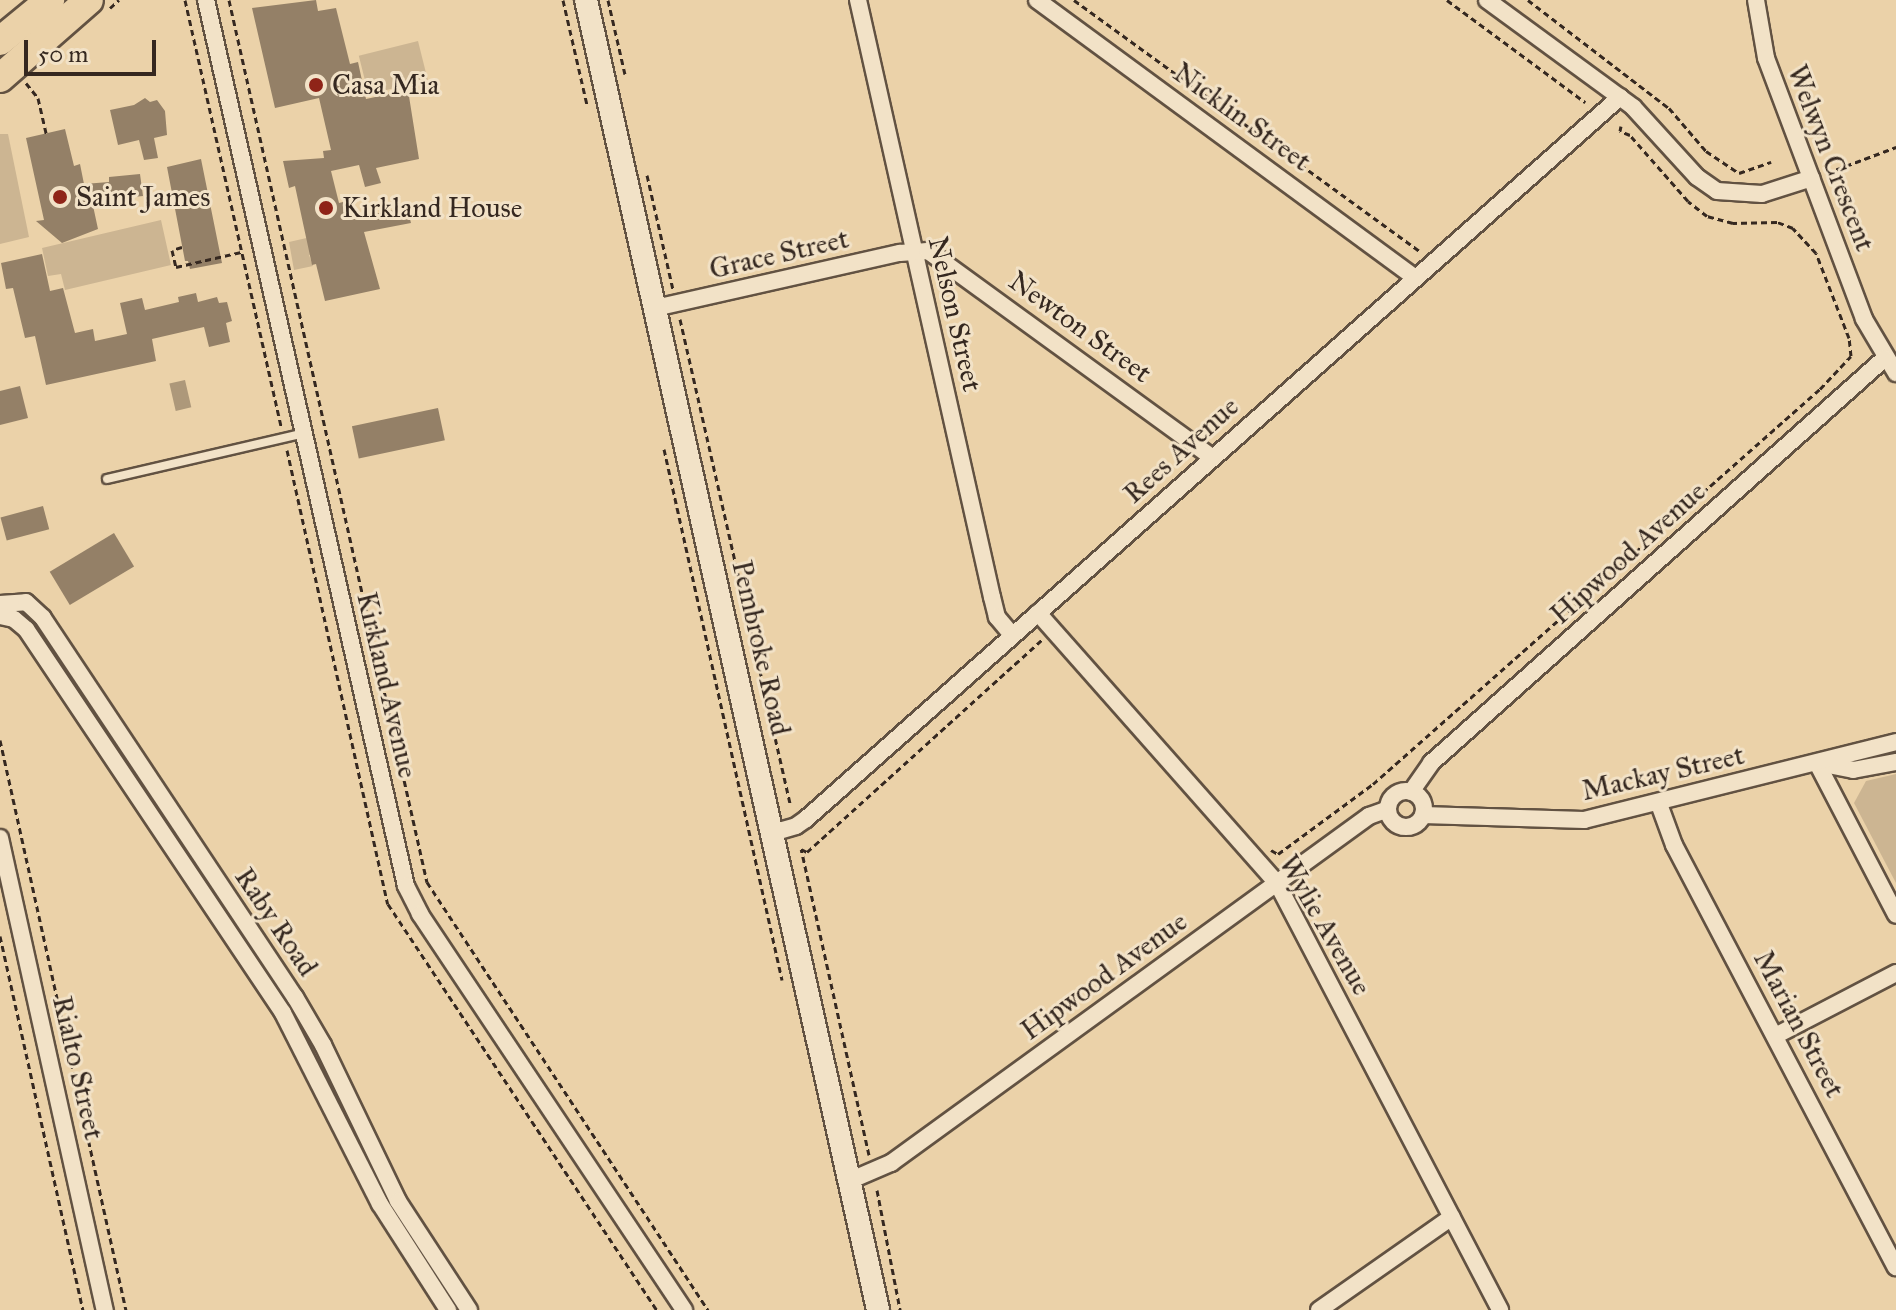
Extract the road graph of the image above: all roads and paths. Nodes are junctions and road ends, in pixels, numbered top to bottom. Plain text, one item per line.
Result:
1 (50, 0) edge
2 (89, 0) edge
3 (206, 0) edge
4 (229, 0) edge
5 (586, 0) edge
6 (608, 0) edge
7 (858, 0) edge
8 (1037, 0) edge
9 (1074, 0) edge
10 (1447, 0) edge
11 (1487, 0) edge
12 (1528, 0) edge
13 (1756, 0) edge
14 (0, 41) edge
15 (12, 79) edge
16 (628, 88) dead end
17 (1620, 97) junction
18 (1585, 102) dead end
19 (1621, 126) dead end
20 (46, 134) dead end
21 (1896, 147) edge
22 (644, 161) dead end
23 (1771, 162) dead end
24 (1842, 167) dead end
25 (1812, 178) junction
26 (1791, 219) dead end
27 (1790, 227) junction
28 (182, 247) dead end
29 (914, 251) junction
30 (1419, 251) dead end
31 (241, 252) dead end
32 (1415, 278) junction
33 (673, 293) dead end
34 (655, 308) junction
35 (679, 315) dead end
36 (1885, 358) junction
37 (1896, 373) edge
38 (305, 433) junction
39 (1212, 457) junction
40 (107, 479) dead end
41 (0, 604) edge
42 (1038, 613) junction
43 (0, 616) edge
44 (1012, 635) junction
45 (1044, 638) dead end
46 (0, 740) edge
47 (1896, 742) edge
48 (1896, 762) edge
49 (1817, 763) junction
50 (1411, 792) junction
51 (1659, 804) junction
52 (791, 806) dead end
53 (1388, 809) junction
54 (1423, 815) junction
55 (772, 833) junction
56 (0, 838) edge
57 (1267, 848) dead end
58 (1277, 883) junction
59 (1896, 915) edge
60 (0, 936) edge
61 (1896, 973) edge
62 (1777, 1035) junction
63 (869, 1155) dead end
64 (849, 1181) junction
65 (877, 1190) dead end
66 (1452, 1217) junction
67 (1896, 1267) edge
68 (83, 1310) edge
69 (105, 1310) edge
70 (126, 1310) edge
71 (448, 1310) edge
72 (469, 1310) edge
73 (684, 1310) edge
74 (708, 1310) edge
75 (878, 1310) edge
76 (900, 1310) edge
77 (1319, 1310) edge
78 (1500, 1310) edge

1 - 14 highway
2 - 15 highway
3 - 38 street, Kirkland Avenue
4 - 74 path
5 - 34 street, Pembroke Road
6 - 16 path
7 - 29 street, Nelson Street
8 - 32 street, Nicklin Street
9 - 30 path
10 - 18 path
11 - 17 street
12 - 23 path
13 - 25 street, Welwyn Crescent
15 - 20 path
17 - 25 street
17 - 32 street, Rees Avenue
19 - 27 path
21 - 24 path
22 - 33 path
25 - 36 street, Welwyn Crescent
26 - 27 path
27 - 57 path
28 - 31 path
29 - 34 street, Grace Street
29 - 39 street, Newton Street
29 - 44 street, Nelson Street
32 - 39 street, Rees Avenue
34 - 55 street, Pembroke Road
35 - 52 path
36 - 37 street, Welwyn Crescent
36 - 50 street, Hipwood Avenue
38 - 40 lane
38 - 73 street, Kirkland Avenue
39 - 42 street, Rees Avenue
41 - 72 street, Raby Road
42 - 44 street, Rees Avenue
42 - 58 street, Wylie Avenue
43 - 71 street, Raby Road
44 - 55 street, Rees Avenue
45 - 63 path
46 - 70 path
47 - 49 street, Mackay Street
48 - 49 street, Mackay Street
49 - 51 street, Mackay Street
49 - 59 street
50 - 53 street
50 - 54 street
51 - 54 street, Mackay Street
51 - 62 street, Marian Street
53 - 54 street
53 - 58 street, Hipwood Avenue
55 - 64 street, Pembroke Road
56 - 69 street, Rialto Street
58 - 64 street, Hipwood Avenue
58 - 66 street, Wylie Avenue
60 - 68 path
61 - 62 street
62 - 67 street, Marian Street
64 - 75 street, Pembroke Road
65 - 76 path
66 - 77 street
66 - 78 street, Wylie Avenue

